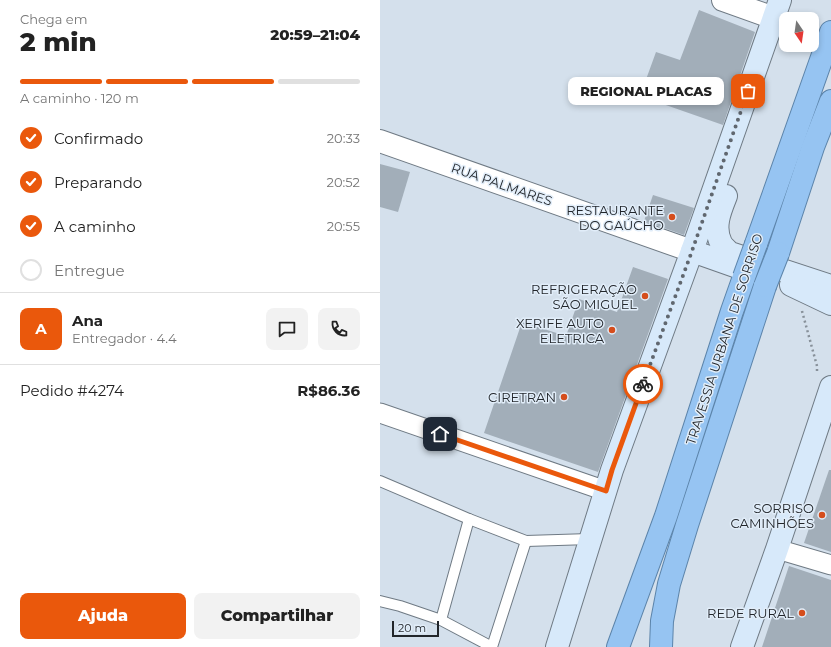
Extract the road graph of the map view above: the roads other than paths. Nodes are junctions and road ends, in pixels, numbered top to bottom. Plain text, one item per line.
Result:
1 (723, 0) edge
2 (777, 9) edge
3 (831, 32) edge
4 (831, 101) edge
5 (380, 141) edge
6 (692, 251) junction
7 (831, 286) edge
8 (831, 304) edge
9 (831, 387) edge
10 (380, 413) edge
11 (380, 481) edge
12 (606, 491) junction
13 (469, 519) junction
14 (590, 539) junction
15 (526, 540) junction
16 (777, 549) junction
17 (831, 565) edge
18 (380, 601) edge
19 (441, 620) junction
20 (492, 647) edge
21 (558, 647) edge
22 (618, 647) edge
23 (661, 647) edge
24 (742, 647) edge

1 - 2 street
2 - 6 main road
2 - 7 main road
3 - 22 highway, TRAVESSIA URBANA DE SORRISO, bridge
4 - 23 highway, TRAVESSIA URBANA DE SORRISO, bridge
5 - 6 street, RUA PALMARES
6 - 8 main road
6 - 12 main road
9 - 16 main road
10 - 12 street
11 - 13 lane
12 - 14 main road
13 - 15 lane
13 - 19 lane
14 - 15 lane
14 - 21 main road
15 - 20 lane
16 - 17 street
16 - 24 main road
18 - 19 lane
19 - 20 lane

